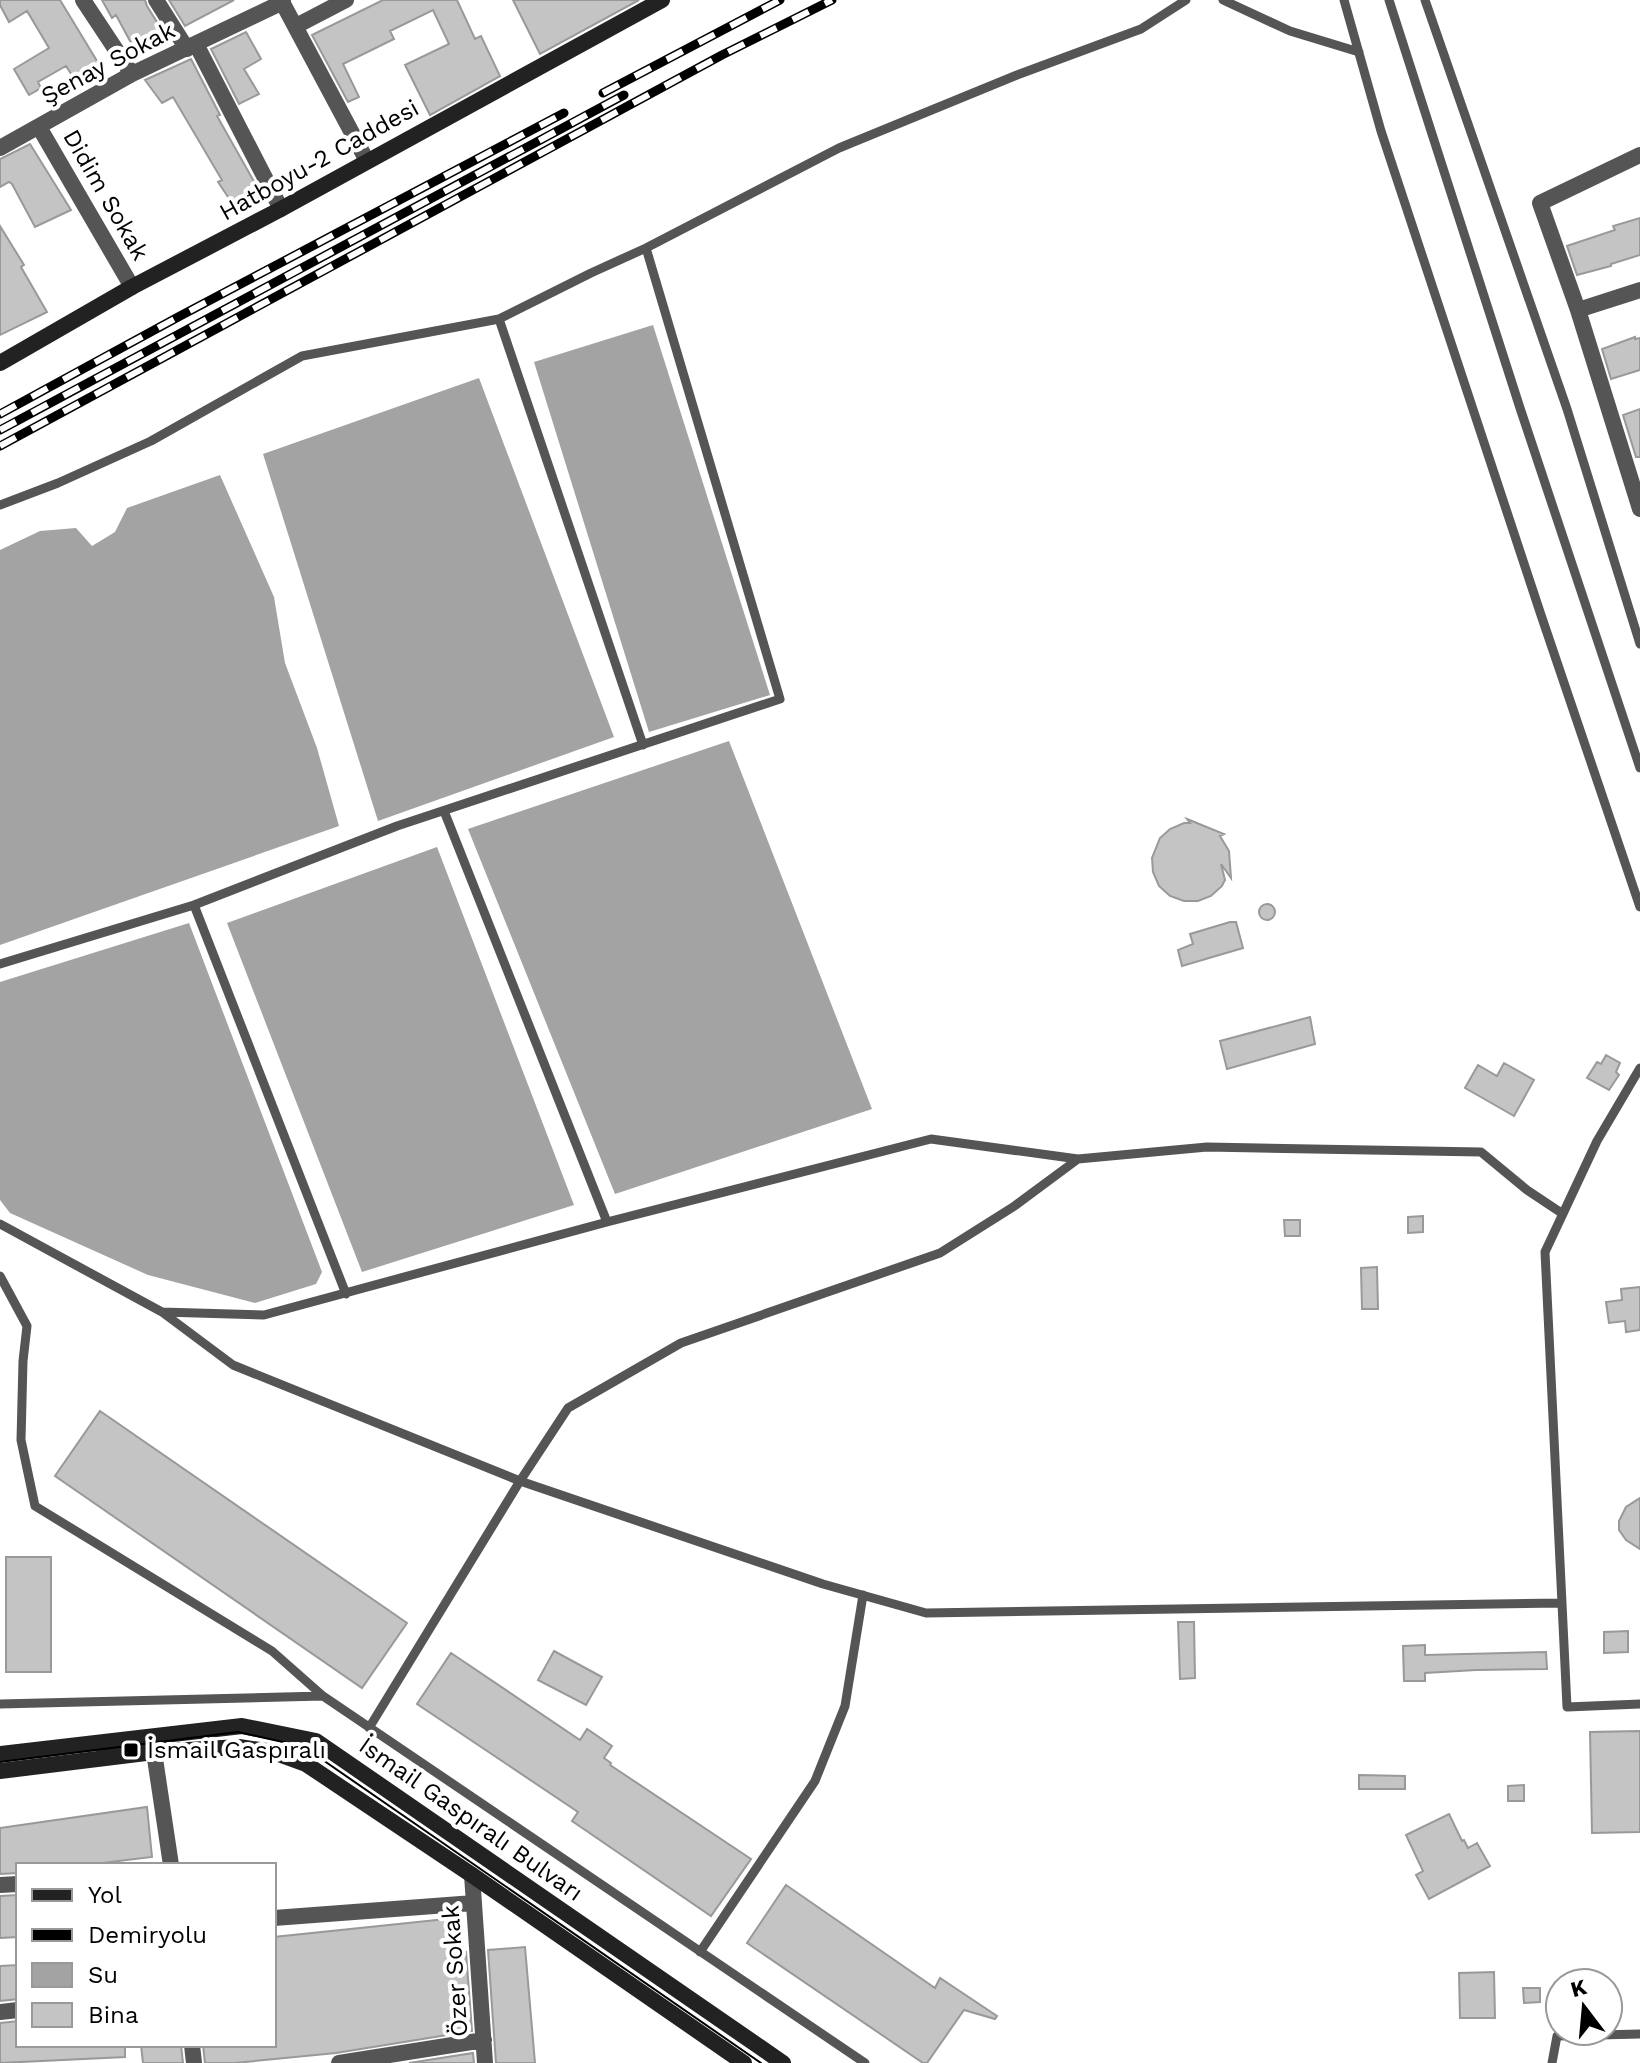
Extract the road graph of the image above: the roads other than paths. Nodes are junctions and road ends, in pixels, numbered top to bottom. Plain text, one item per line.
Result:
1 (83, 0) edge
2 (156, 0) edge
3 (346, 0) edge
4 (662, 0) edge
5 (1186, 0) edge
6 (1223, 0) edge
7 (1344, 0) edge
8 (1389, 0) edge
9 (1425, 0) edge
10 (282, 1) edge
11 (296, 26) junction
12 (191, 47) junction
13 (1359, 52) junction
14 (132, 74) junction
15 (39, 127) junction
16 (0, 148) edge
17 (1640, 155) edge
18 (367, 161) junction
19 (281, 209) junction
20 (646, 248) junction
21 (132, 287) junction
22 (1640, 290) edge
23 (1578, 310) junction
24 (499, 319) junction
25 (0, 363) edge
26 (1635, 477) edge
27 (0, 505) edge
28 (1640, 509) edge
29 (1640, 644) edge
30 (643, 745) junction
31 (1640, 768) edge
32 (444, 811) junction
33 (194, 905) junction
34 (1640, 907) edge
35 (0, 964) edge
36 (1640, 1068) edge
37 (1078, 1159) junction
38 (1563, 1214) junction
39 (607, 1222) junction
40 (0, 1224) edge
41 (0, 1276) edge
42 (346, 1294) junction
43 (162, 1312) junction
44 (520, 1481) junction
45 (863, 1595) junction
46 (1562, 1603) junction
47 (323, 1696) junction
48 (0, 1704) edge
49 (1640, 1704) edge
50 (369, 1728) junction
51 (154, 1752) junction
52 (0, 1754) edge
53 (0, 1771) edge
54 (171, 1863) edge
55 (472, 1875) junction
56 (474, 1903) junction
57 (276, 1918) edge
58 (700, 1952) junction
59 (1640, 2034) edge
60 (484, 2040) junction
61 (339, 2063) edge
62 (485, 2063) edge
63 (744, 2063) edge
64 (783, 2063) edge
65 (865, 2063) edge
66 (1552, 2063) edge

1 - 14 street
2 - 12 street
3 - 11 street
4 - 18 main road, Hatboyu-2 Caddesi
5 - 20 lane
6 - 13 lane
7 - 13 lane
8 - 31 lane
9 - 29 lane
10 - 11 street
10 - 12 street, Şenay Sokak
11 - 18 street
12 - 14 street, Şenay Sokak
12 - 19 street
13 - 34 lane
14 - 15 street, Şenay Sokak
15 - 16 street, Şenay Sokak
15 - 21 street, Didim Sokak
17 - 23 street
18 - 19 main road, Hatboyu-2 Caddesi
19 - 21 main road, Hatboyu-2 Caddesi
20 - 24 lane
20 - 30 lane
21 - 25 main road, Hatboyu-2 Caddesi
22 - 23 street
23 - 26 street
24 - 27 lane
24 - 30 lane
26 - 28 street
30 - 32 lane
32 - 33 lane
32 - 39 lane
33 - 35 lane
33 - 42 lane
36 - 38 lane
37 - 38 lane
37 - 39 lane
37 - 44 lane
38 - 46 lane
39 - 42 lane
40 - 43 lane
41 - 47 lane
42 - 43 lane
43 - 44 lane
44 - 45 lane
44 - 50 lane
45 - 46 lane
45 - 58 lane
46 - 49 lane
47 - 48 lane
47 - 50 lane
50 - 58 lane
51 - 53 main road
51 - 54 street
51 - 55 main road
52 - 64 main road, İsmail Gaspıralı Bulvarı
55 - 56 street, Özer Sokak
55 - 63 main road
56 - 57 street
56 - 60 street, Özer Sokak
58 - 65 lane
59 - 66 lane
60 - 61 street
60 - 62 street, Özer Sokak

